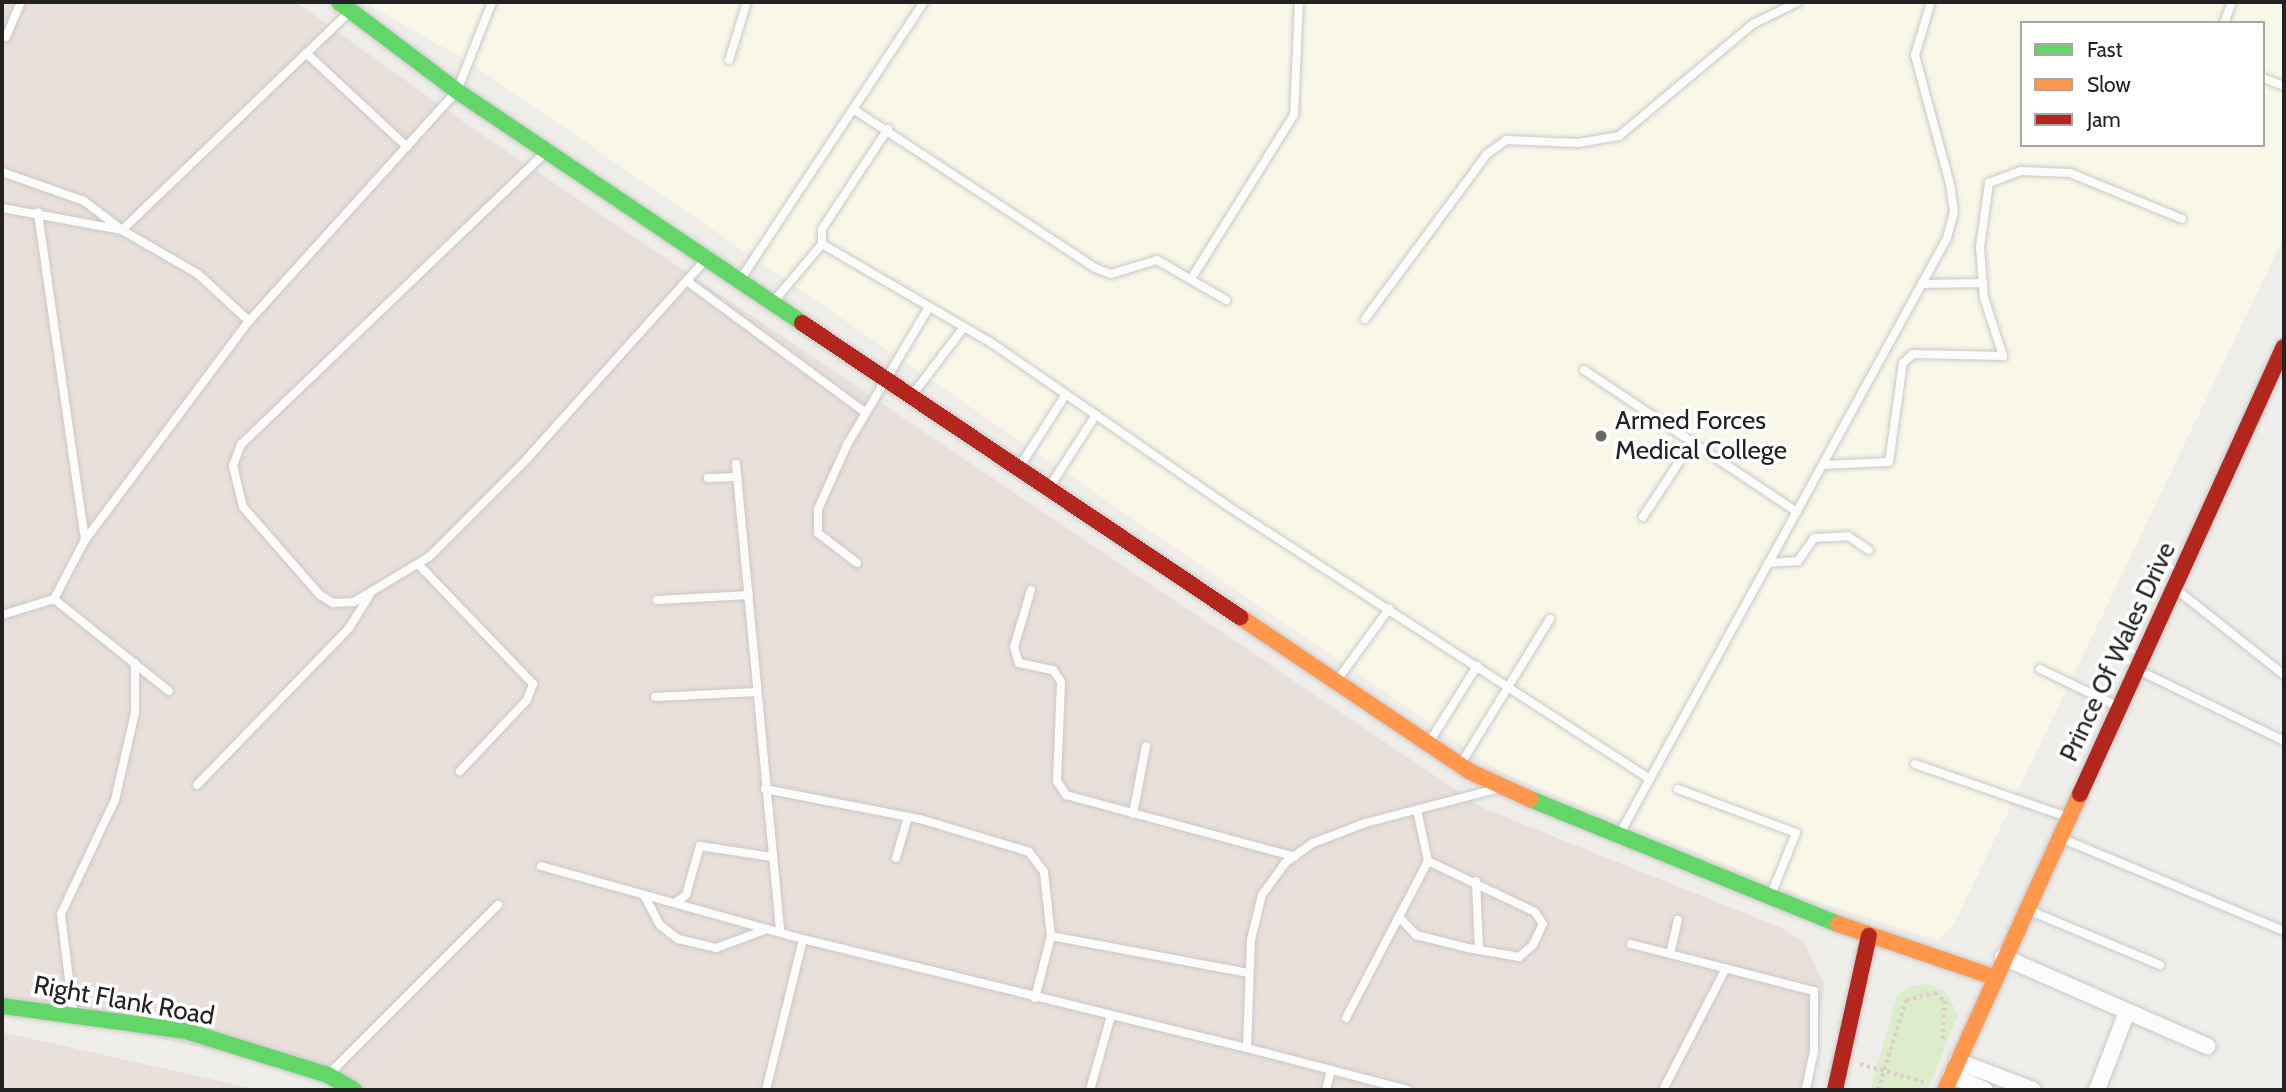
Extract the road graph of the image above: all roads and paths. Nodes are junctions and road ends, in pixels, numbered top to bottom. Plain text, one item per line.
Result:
1 (21, 2) edge
2 (492, 2) edge
3 (747, 2) edge
4 (923, 2) edge
5 (1299, 2) edge
6 (1798, 2) edge
7 (1931, 2) edge
8 (2232, 2) edge
9 (344, 6) edge
10 (2225, 21) edge
11 (6, 37) dead end
12 (306, 53) junction
13 (729, 60) dead end
14 (2265, 79) edge
15 (2284, 86) edge
16 (457, 91) junction
17 (853, 109) junction
18 (887, 129) junction
19 (407, 147) junction
20 (548, 150) junction
21 (2, 172) edge
22 (2, 208) edge
23 (38, 212) junction
24 (2182, 219) dead end
25 (122, 230) junction
26 (822, 244) junction
27 (707, 258) junction
28 (1191, 279) junction
29 (687, 281) junction
30 (739, 281) junction
31 (1922, 284) junction
32 (1983, 284) junction
33 (1226, 300) dead end
34 (772, 303) junction
35 (929, 307) junction
36 (1366, 319) dead end
37 (249, 321) junction
38 (964, 327) junction
39 (2284, 347) edge
40 (1584, 370) dead end
41 (884, 378) junction
42 (1066, 394) junction
43 (911, 396) junction
44 (865, 412) junction
45 (1096, 415) junction
46 (1692, 442) junction
47 (736, 464) dead end
48 (1823, 465) junction
49 (1018, 468) junction
50 (737, 477) junction
51 (708, 478) dead end
52 (1048, 488) junction
53 (1797, 512) junction
54 (1643, 517) dead end
55 (85, 540) junction
56 (1869, 550) dead end
57 (857, 563) dead end
58 (1768, 564) junction
59 (419, 565) junction
60 (2176, 589) junction
61 (1031, 590) dead end
62 (749, 595) junction
63 (369, 596) junction
64 (54, 599) junction
65 (657, 600) dead end
66 (1389, 609) junction
67 (2, 615) edge
68 (1550, 619) dead end
69 (135, 663) junction
70 (1477, 666) junction
71 (2040, 668) dead end
72 (2138, 670) junction
73 (2284, 675) edge
74 (1336, 681) junction
75 (1510, 687) junction
76 (169, 691) dead end
77 (757, 692) junction
78 (655, 697) dead end
79 (2120, 707) junction
80 (2284, 741) edge
81 (1429, 743) junction
82 (1146, 746) dead end
83 (1460, 764) junction
84 (1915, 764) dead end
85 (460, 771) dead end
86 (1650, 779) junction
87 (198, 785) dead end
88 (1502, 788) junction
89 (765, 789) junction
90 (1678, 789) dead end
91 (1417, 810) junction
92 (1133, 814) junction
93 (908, 817) junction
94 (2067, 817) junction
95 (2057, 837) junction
96 (1618, 838) junction
97 (772, 856) junction
98 (1295, 856) junction
99 (896, 858) dead end
100 (1428, 861) junction
101 (541, 866) dead end
102 (1476, 881) junction
103 (644, 895) junction
104 (1770, 898) junction
105 (675, 903) junction
106 (498, 905) dead end
107 (2025, 909) junction
108 (1401, 919) junction
109 (1678, 920) dead end
110 (767, 929) junction
111 (2284, 931) edge
112 (780, 933) junction
113 (1051, 936) junction
114 (1869, 936) junction
115 (803, 939) junction
116 (1631, 944) dead end
117 (1479, 950) junction
118 (1670, 954) junction
119 (2003, 957) junction
120 (2160, 965) dead end
121 (1726, 968) junction
122 (1249, 973) junction
123 (1994, 977) junction
124 (1035, 998) junction
125 (2, 1006) edge
126 (2127, 1012) junction
127 (74, 1015) junction
128 (1111, 1016) junction
129 (1346, 1018) dead end
130 (2207, 1046) dead end
131 (1941, 1047) dead end
132 (1247, 1048) junction
133 (1884, 1068) junction
134 (1331, 1070) junction
135 (1931, 1070) dead end
136 (328, 1075) junction
137 (1951, 1076) edge
138 (1925, 1082) junction
139 (355, 1090) edge
140 (766, 1090) edge
141 (1090, 1090) edge
142 (1326, 1090) edge
143 (1408, 1090) edge
144 (1663, 1090) edge
145 (1806, 1090) edge
146 (1835, 1090) edge
147 (1878, 1090) edge
148 (1921, 1090) edge
149 (1985, 1090) edge
150 (2033, 1090) edge
151 (2097, 1090) edge

1 - 11 lane
2 - 16 lane
3 - 13 lane
4 - 17 lane
5 - 28 lane
6 - 36 lane
7 - 31 lane
8 - 10 lane
9 - 12 lane
9 - 16 street
12 - 19 lane
12 - 25 lane
14 - 15 lane
16 - 19 lane
16 - 20 street
17 - 18 lane
17 - 30 lane
18 - 26 lane
18 - 28 lane
19 - 37 lane
20 - 27 street
20 - 63 lane
21 - 25 lane
22 - 23 lane
23 - 25 lane
23 - 55 lane
24 - 32 lane
25 - 37 lane
26 - 34 lane
26 - 35 lane
27 - 29 lane
27 - 30 street
28 - 33 lane
29 - 44 lane
29 - 59 lane
30 - 34 street
31 - 32 lane
31 - 48 lane
32 - 48 lane
34 - 41 street
35 - 38 lane
35 - 41 lane
37 - 55 lane
38 - 42 lane
38 - 43 lane
39 - 60 street, Prince Of Wales Drive
40 - 46 lane
41 - 43 street
41 - 44 lane
42 - 45 lane
42 - 49 lane
43 - 49 street
44 - 57 lane
45 - 52 lane
45 - 66 lane
46 - 53 lane
46 - 54 lane
47 - 50 lane
48 - 53 lane
49 - 52 street
50 - 51 lane
50 - 62 lane
52 - 74 street
53 - 58 lane
55 - 64 lane
56 - 58 lane
58 - 86 lane
59 - 63 lane
59 - 85 lane
60 - 72 street, Prince Of Wales Drive
60 - 73 lane
61 - 92 lane
62 - 65 lane
62 - 77 lane
63 - 87 lane
64 - 67 lane
64 - 69 lane
66 - 70 lane
66 - 74 lane
68 - 75 lane
69 - 76 lane
69 - 127 lane
70 - 75 lane
70 - 81 lane
71 - 79 lane
72 - 79 street, Prince Of Wales Drive
72 - 80 lane
74 - 81 street
75 - 83 lane
75 - 86 lane
77 - 78 lane
77 - 89 lane
79 - 94 street, Prince Of Wales Drive
81 - 83 street
82 - 92 lane
83 - 88 street
84 - 94 lane
86 - 96 lane
88 - 91 lane
88 - 96 street
89 - 93 lane
89 - 97 lane
90 - 104 lane
91 - 98 lane
91 - 100 lane
92 - 98 lane
93 - 99 lane
93 - 113 lane
94 - 95 street, Prince Of Wales Drive
95 - 107 street, Prince Of Wales Drive
95 - 111 lane
96 - 104 street
97 - 105 lane
97 - 112 lane
98 - 122 lane
100 - 102 lane
100 - 108 lane
101 - 103 lane
102 - 117 lane
102 - 117 lane
103 - 105 lane
103 - 110 lane
104 - 114 street
105 - 110 lane
106 - 136 lane
107 - 119 street, Prince Of Wales Drive
107 - 120 lane
108 - 117 lane
108 - 129 lane
109 - 118 lane
110 - 112 lane
112 - 115 lane
113 - 122 lane
113 - 124 lane
114 - 123 street
114 - 146 street
115 - 124 lane
115 - 140 lane
116 - 118 lane
118 - 121 lane
119 - 123 street, Prince Of Wales Drive
119 - 126 street
121 - 144 lane
121 - 145 lane
122 - 132 lane
123 - 137 street, Prince Of Wales Drive
124 - 128 lane
125 - 127 street, Right Flank Road
126 - 130 street
126 - 151 street
127 - 136 street, Right Flank Road
128 - 132 lane
128 - 141 lane
131 - 133 path
132 - 134 lane
133 - 138 path
133 - 147 path
134 - 142 lane
134 - 143 lane
135 - 138 path
136 - 139 street, Right Flank Road
137 - 149 street
137 - 150 street
138 - 148 path

